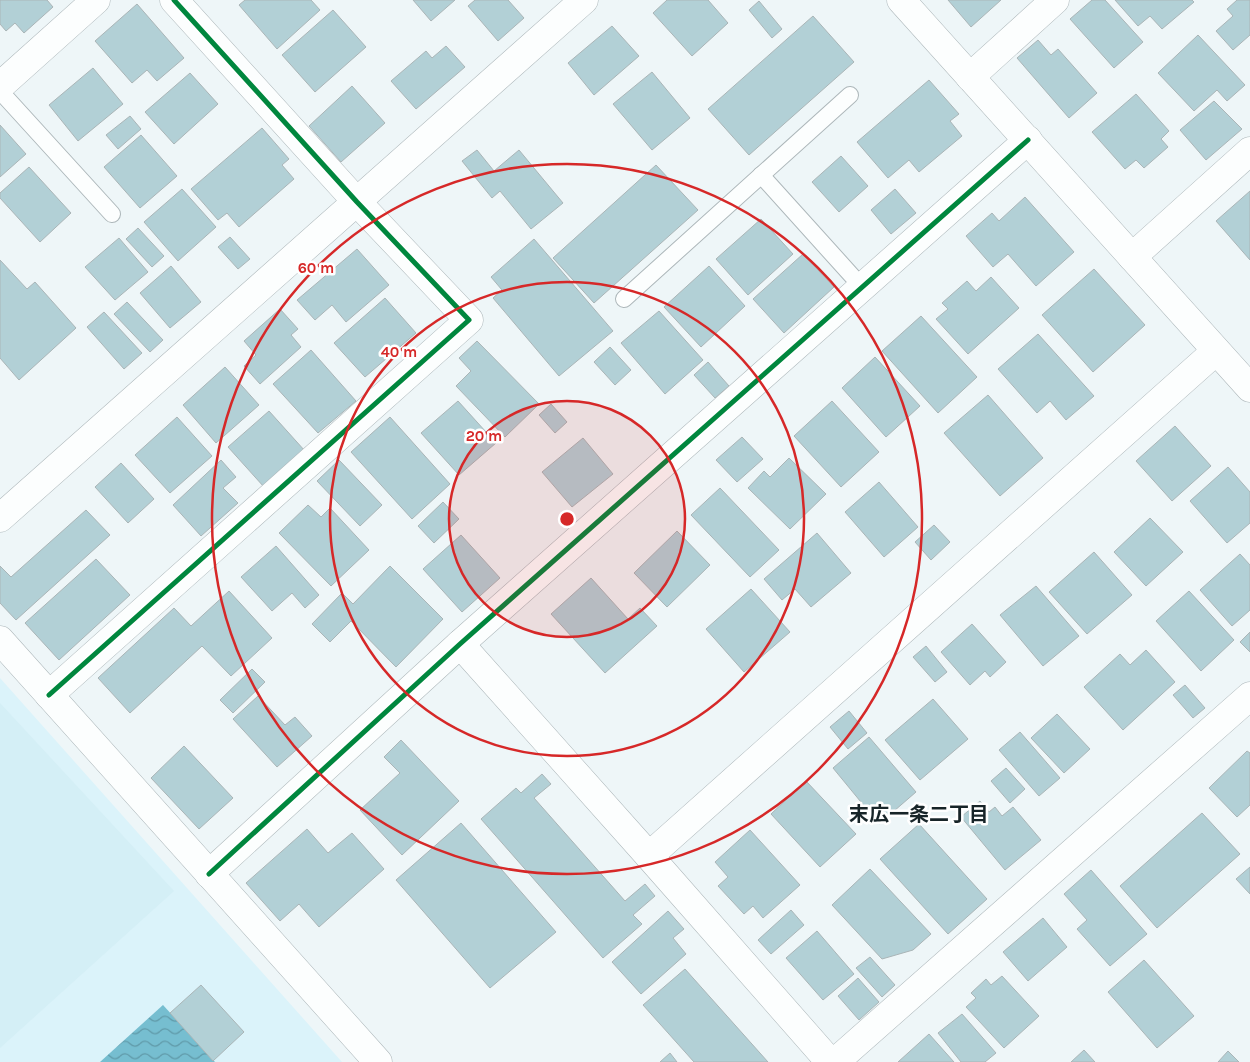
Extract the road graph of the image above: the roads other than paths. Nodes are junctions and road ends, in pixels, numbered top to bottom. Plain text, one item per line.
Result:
1 (96, 0) edge
2 (174, 0) edge
3 (584, 0) edge
4 (901, 0) edge
5 (1055, 0) edge
6 (970, 77) junction
7 (0, 86) edge
8 (0, 92) edge
9 (850, 95) dead end
10 (1028, 140) junction
11 (1250, 151) edge
12 (761, 175) junction
13 (357, 202) junction
14 (112, 214) dead end
15 (1132, 257) junction
16 (862, 287) junction
17 (624, 299) dead end
18 (1216, 351) junction
19 (1250, 388) edge
20 (0, 518) edge
21 (0, 640) edge
22 (460, 644) junction
23 (49, 695) junction
24 (1250, 696) edge
25 (649, 856) junction
26 (209, 874) junction
27 (378, 1062) edge
28 (830, 1062) edge
29 (835, 1062) edge

1 - 7 street
2 - 13 street
3 - 13 street
4 - 6 street
5 - 6 street
6 - 10 street
8 - 14 lane
9 - 12 lane
10 - 15 street
10 - 16 street
11 - 15 street
12 - 16 lane
12 - 17 lane
13 - 20 street
13 - 23 street
15 - 18 street
16 - 22 street
18 - 19 street
18 - 25 street
21 - 23 street
22 - 25 street
22 - 26 street
23 - 26 street
24 - 29 street
25 - 28 street
26 - 27 street

